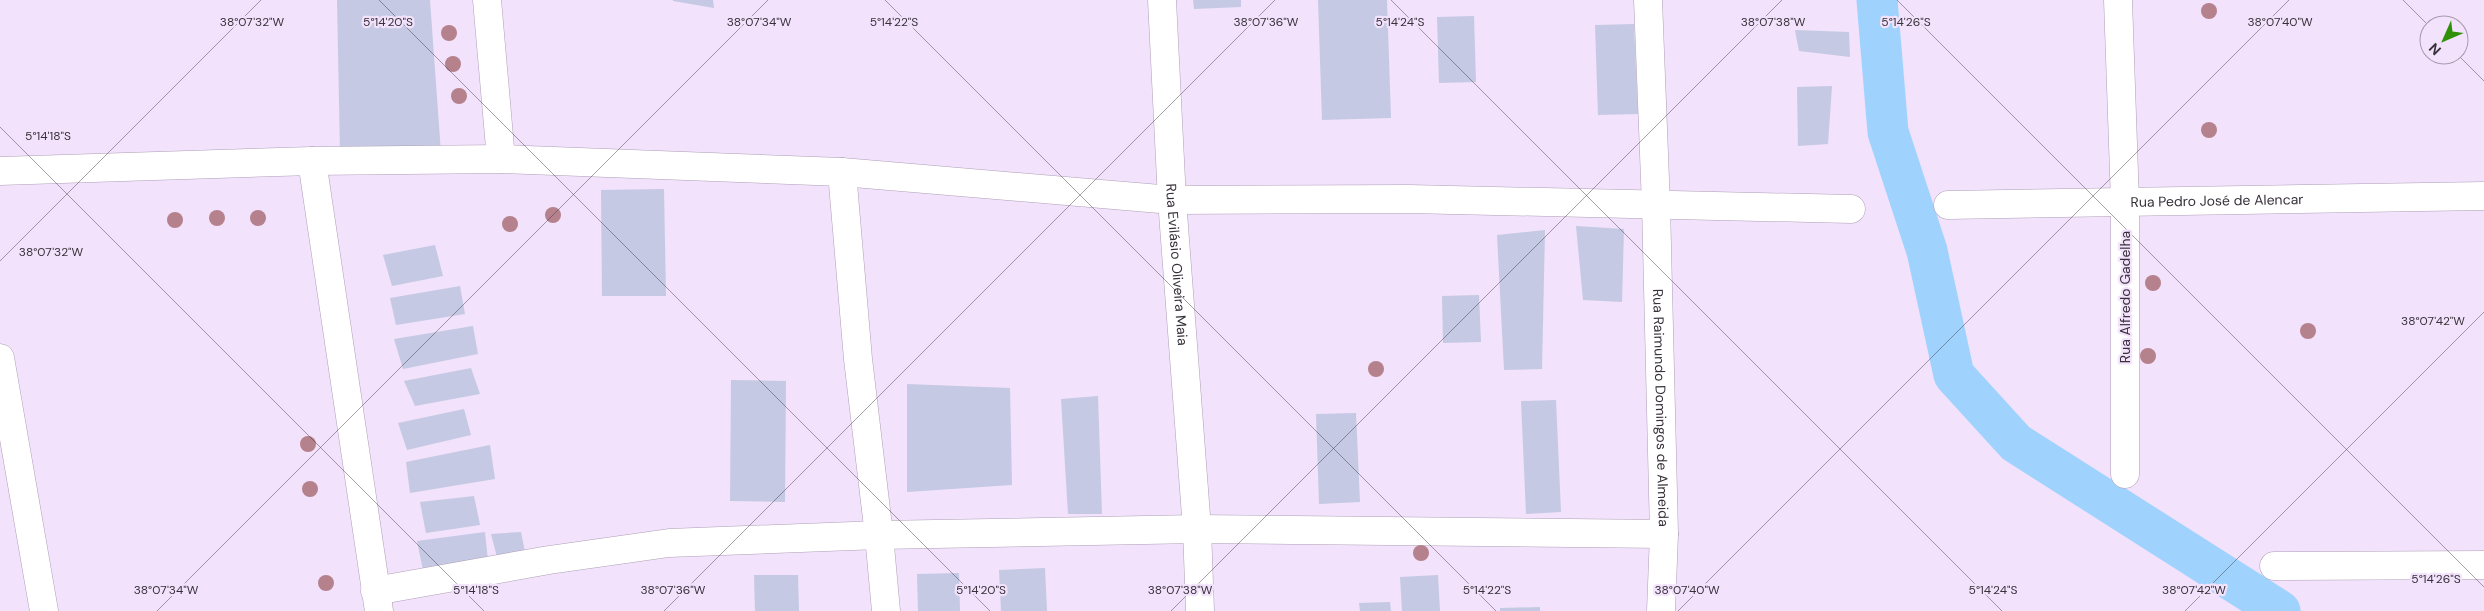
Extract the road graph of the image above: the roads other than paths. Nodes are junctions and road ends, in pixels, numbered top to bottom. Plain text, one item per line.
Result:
1 (486, 0) edge
2 (1162, 0) edge
3 (1648, 0) edge
4 (2118, 0) edge
5 (502, 160) junction
6 (312, 161) junction
7 (0, 171) edge
8 (842, 172) junction
9 (2484, 196) edge
10 (1172, 200) junction
11 (2125, 202) junction
12 (1656, 205) junction
13 (1948, 205) dead end
14 (1851, 208) dead end
15 (0, 358) edge
16 (2124, 474) dead end
17 (1197, 529) junction
18 (1664, 534) junction
19 (879, 536) junction
20 (2484, 565) edge
21 (2274, 566) dead end
22 (377, 601) edge
23 (44, 611) edge
24 (886, 611) edge
25 (1200, 611) edge
26 (1662, 611) edge

1 - 5 street
2 - 10 street, Rua Evilásio Oliveira Maia
3 - 12 street, Rua Raimundo Domingos de Almeida
4 - 11 street, Rua Alfredo Gadelha
5 - 6 street
5 - 8 street
6 - 7 street
6 - 22 street
8 - 10 street
8 - 19 street
9 - 11 street, Rua Pedro José de Alencar
10 - 12 street
10 - 17 street, Rua Evilásio Oliveira Maia
11 - 13 street, Rua Pedro José de Alencar
11 - 16 street, Rua Alfredo Gadelha
12 - 14 street
12 - 18 street, Rua Raimundo Domingos de Almeida
15 - 23 street
17 - 18 street
17 - 19 street
17 - 25 street, Rua Evilásio Oliveira Maia
18 - 26 street, Rua Raimundo Domingos de Almeida
19 - 22 street
19 - 24 street
20 - 21 street

